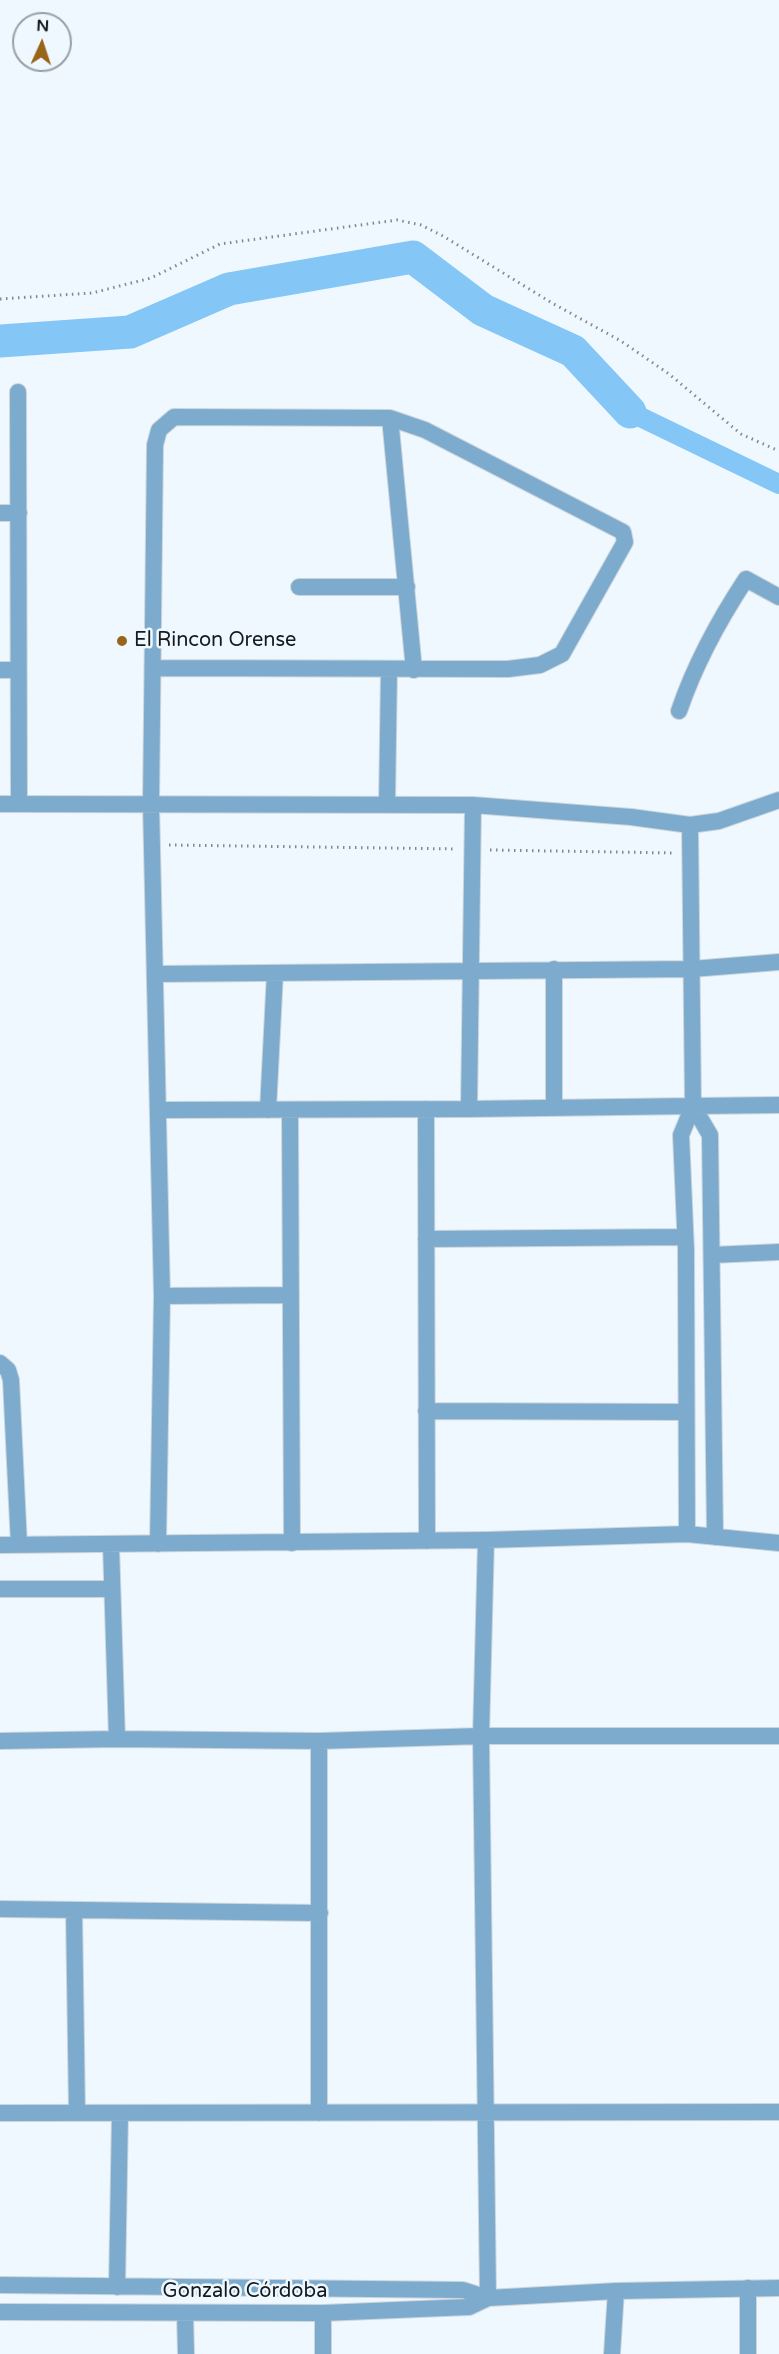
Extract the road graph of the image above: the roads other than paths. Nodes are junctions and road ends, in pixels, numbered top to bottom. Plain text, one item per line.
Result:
1 (18, 392) dead end
2 (390, 418) junction
3 (0, 513) edge
4 (19, 513) junction
5 (299, 587) dead end
6 (407, 587) junction
7 (779, 597) edge
8 (153, 668) junction
9 (388, 669) junction
10 (0, 670) edge
11 (18, 670) junction
12 (414, 670) junction
13 (679, 711) dead end
14 (779, 800) edge
15 (0, 804) edge
16 (19, 804) junction
17 (152, 804) junction
18 (387, 805) junction
19 (473, 805) junction
20 (690, 825) junction
21 (779, 962) edge
22 (554, 969) junction
23 (692, 969) junction
24 (471, 970) junction
25 (274, 973) junction
26 (155, 974) junction
27 (779, 1105) edge
28 (693, 1106) junction
29 (554, 1108) junction
30 (426, 1109) junction
31 (469, 1109) junction
32 (158, 1110) junction
33 (268, 1110) junction
34 (290, 1110) junction
35 (684, 1237) junction
36 (426, 1239) junction
37 (779, 1252) edge
38 (712, 1255) junction
39 (291, 1295) junction
40 (162, 1296) junction
41 (0, 1363) edge
42 (426, 1411) junction
43 (685, 1412) junction
44 (687, 1534) junction
45 (715, 1537) junction
46 (486, 1540) junction
47 (427, 1541) junction
48 (292, 1543) junction
49 (779, 1543) edge
50 (158, 1544) junction
51 (0, 1545) edge
52 (19, 1545) junction
53 (111, 1545) junction
54 (0, 1588) edge
55 (112, 1589) junction
56 (481, 1736) junction
57 (779, 1736) edge
58 (117, 1739) junction
59 (0, 1741) edge
60 (319, 1741) junction
61 (0, 1909) edge
62 (74, 1910) junction
63 (320, 1913) junction
64 (779, 2112) edge
65 (0, 2113) edge
66 (77, 2113) junction
67 (120, 2113) junction
68 (319, 2113) junction
69 (487, 2113) junction
70 (0, 2285) edge
71 (117, 2287) junction
72 (748, 2288) junction
73 (779, 2288) edge
74 (616, 2291) junction
75 (488, 2298) junction
76 (0, 2312) edge
77 (323, 2313) junction
78 (185, 2314) junction
79 (186, 2354) edge
80 (323, 2354) edge
81 (612, 2354) edge
82 (748, 2354) edge

1 - 4 street
2 - 6 street
2 - 8 street
2 - 12 street
3 - 4 street
4 - 11 street
5 - 6 street
6 - 12 street
7 - 13 street
8 - 9 street
8 - 17 street
9 - 12 street
9 - 18 street
10 - 11 street
11 - 16 street
14 - 20 street
15 - 16 street
16 - 17 street
17 - 18 street
17 - 26 street
18 - 19 street
19 - 20 street
19 - 24 street
20 - 23 street
21 - 23 street
22 - 23 street
22 - 24 street
22 - 29 street
23 - 28 street
24 - 25 street
24 - 31 street
25 - 26 street
25 - 33 street
26 - 32 street
27 - 28 street
28 - 29 street
28 - 35 street
28 - 38 street
29 - 31 street
30 - 31 street
30 - 34 street
30 - 36 street
32 - 33 street
32 - 40 street
33 - 34 street
34 - 39 street
35 - 36 street
35 - 43 street
36 - 42 street
37 - 38 street
38 - 45 street
39 - 40 street
39 - 48 street
40 - 50 street
41 - 52 street
42 - 43 street
42 - 47 street
43 - 44 street
44 - 45 street
44 - 46 street
45 - 49 street
46 - 47 street
46 - 56 street
47 - 48 street
48 - 50 street
50 - 53 street
51 - 52 street
52 - 53 street
53 - 55 street
54 - 55 street
55 - 58 street
56 - 57 street
56 - 60 street
56 - 69 street
58 - 59 street
58 - 60 street
60 - 63 street
61 - 62 street
62 - 63 street
62 - 66 street
63 - 68 street
64 - 69 street
65 - 66 street
66 - 67 street
67 - 68 street
67 - 71 street
68 - 69 street
69 - 75 street
70 - 71 street, Gonzalo Córdoba
71 - 75 street, Gonzalo Córdoba
72 - 73 street, Gonzalo Córdoba
72 - 74 street, Gonzalo Córdoba
72 - 82 street
74 - 75 street, Gonzalo Córdoba
74 - 81 street
75 - 77 street, Gonzalo Córdoba
76 - 78 street, Gonzalo Córdoba
77 - 78 street, Gonzalo Córdoba
77 - 80 street
78 - 79 street

